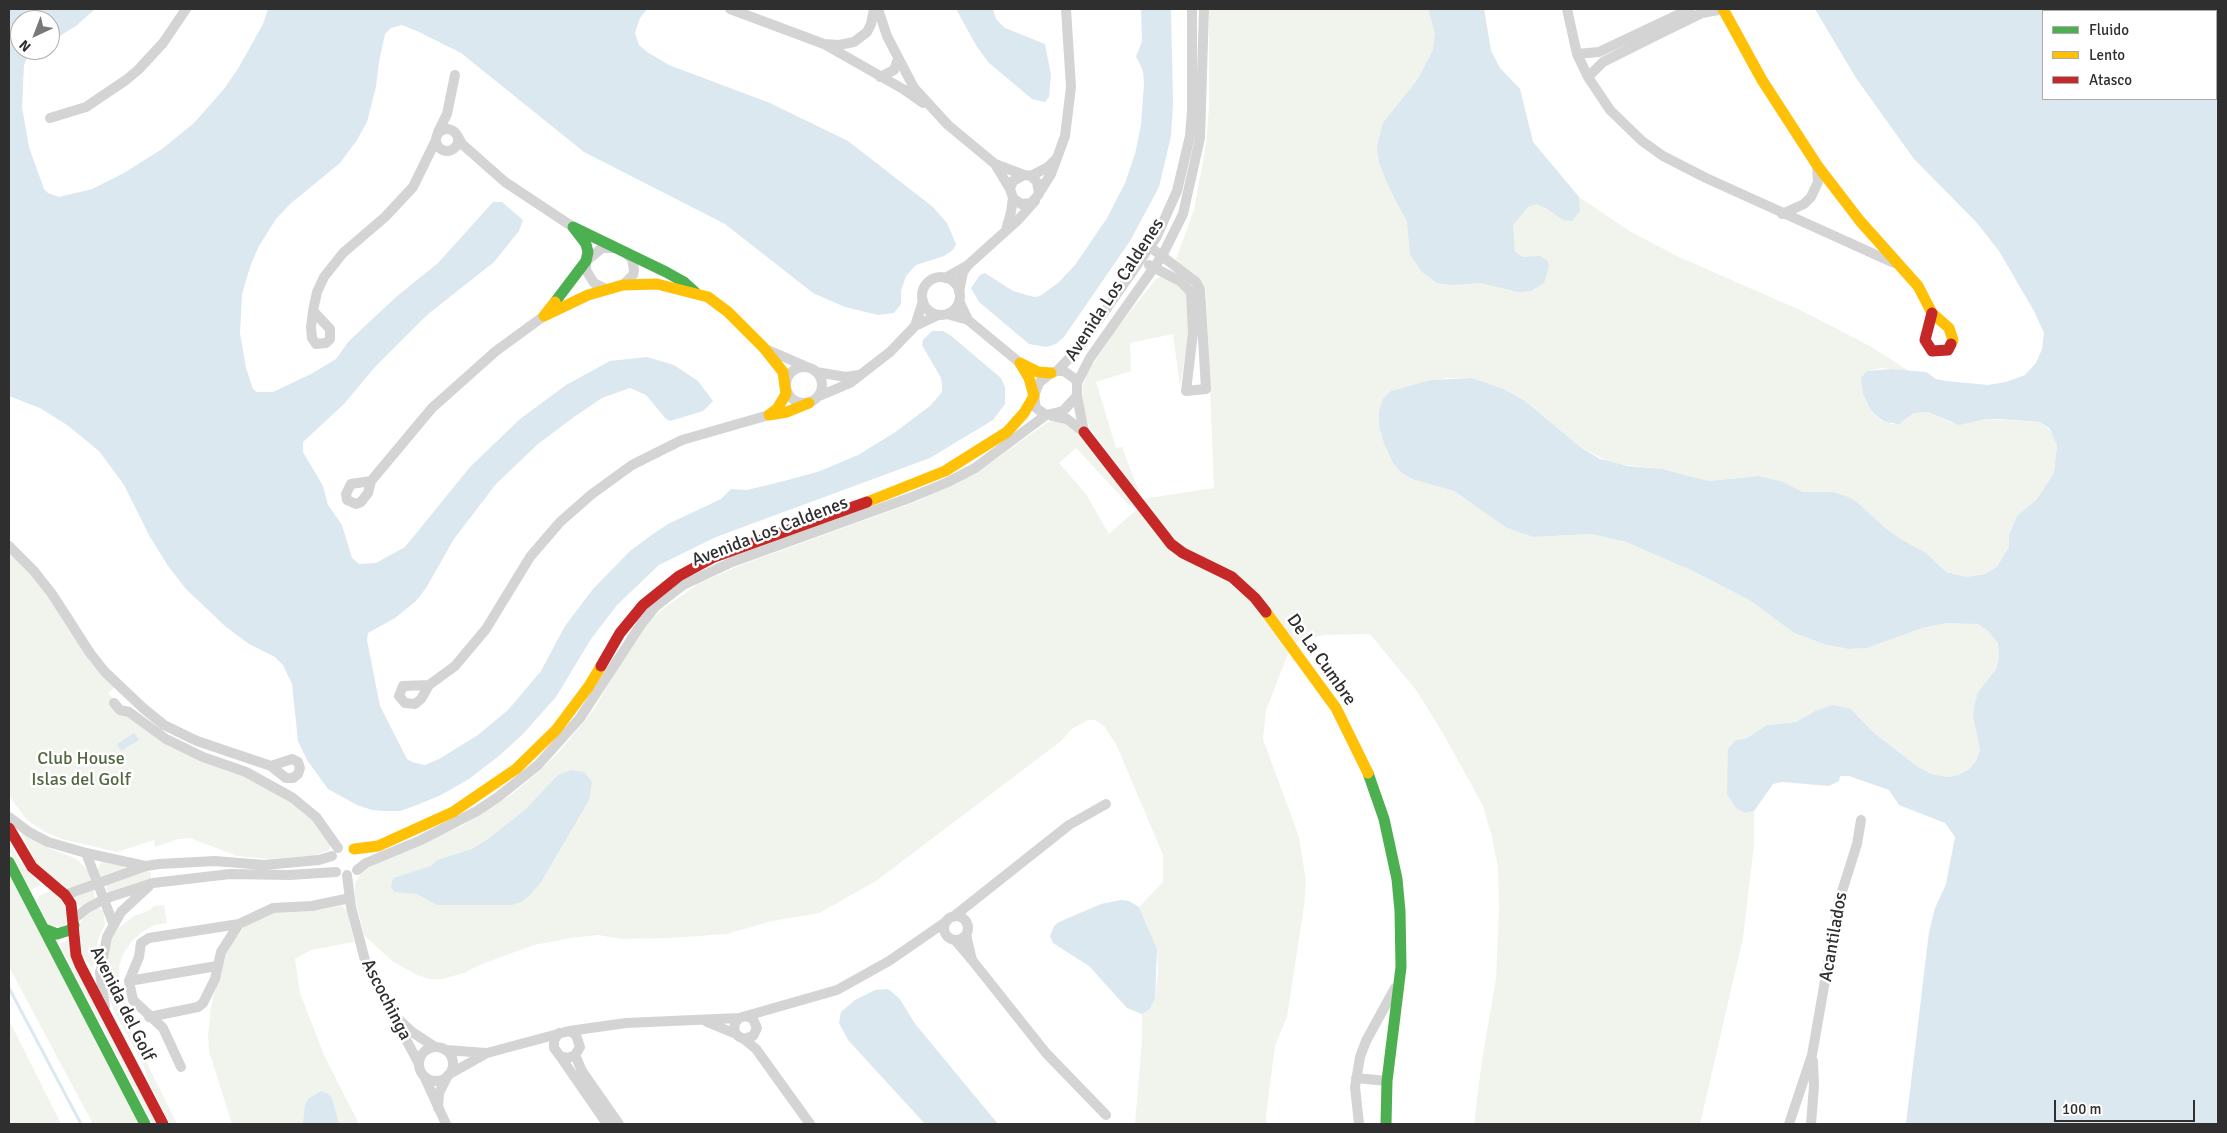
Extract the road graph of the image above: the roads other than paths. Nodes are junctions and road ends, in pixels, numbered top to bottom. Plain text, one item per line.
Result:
1 (186, 9) edge
2 (730, 9) edge
3 (874, 9) edge
4 (878, 9) edge
5 (1066, 9) edge
6 (1192, 9) edge
7 (1204, 9) edge
8 (1567, 9) edge
9 (1690, 9) edge
10 (1724, 9) edge
11 (1701, 11) edge
12 (867, 32) junction
13 (1650, 32) junction
14 (887, 36) junction
15 (854, 42) junction
16 (824, 44) junction
17 (1577, 54) junction
18 (1601, 57) junction
19 (898, 59) junction
20 (860, 64) junction
21 (455, 75) dead end
22 (880, 77) junction
23 (1588, 77) junction
24 (932, 110) junction
25 (447, 114) junction
26 (50, 118) dead end
27 (455, 133) junction
28 (437, 136) junction
29 (448, 150) junction
30 (470, 151) junction
31 (1057, 158) junction
32 (426, 162) junction
33 (994, 164) junction
34 (1817, 165) junction
35 (1028, 175) junction
36 (1012, 194) junction
37 (1037, 197) junction
38 (1782, 214) junction
39 (573, 227) junction
40 (1006, 230) junction
41 (1150, 247) junction
42 (613, 248) junction
43 (626, 254) junction
44 (1162, 256) junction
45 (1141, 260) junction
46 (586, 261) junction
47 (968, 265) junction
48 (1898, 265) junction
49 (1154, 268) junction
50 (945, 278) junction
51 (623, 284) junction
52 (606, 289) junction
53 (695, 292) junction
54 (959, 296) junction
55 (923, 301) junction
56 (313, 311) dead end
57 (1932, 313) dead end
58 (942, 315) junction
59 (544, 316) junction
60 (968, 320) junction
61 (915, 326) junction
62 (764, 348) junction
63 (1190, 356) junction
64 (1204, 357) junction
65 (1020, 364) junction
66 (812, 370) junction
67 (1054, 372) junction
68 (860, 375) junction
69 (1077, 382) junction
70 (786, 386) junction
71 (1034, 396) junction
72 (1077, 396) junction
73 (813, 400) junction
74 (769, 415) junction
75 (1049, 416) junction
76 (1084, 432) junction
77 (370, 480) dead end
78 (9, 546) edge
79 (429, 685) dead end
80 (114, 703) dead end
81 (271, 766) dead end
82 (1106, 804) dead end
83 (9, 818) edge
84 (1861, 820) dead end
85 (9, 828) edge
86 (354, 850) junction
87 (335, 852) junction
88 (86, 853) junction
89 (9, 862) edge
90 (146, 866) junction
91 (356, 870) junction
92 (336, 872) junction
93 (347, 875) junction
94 (153, 883) junction
95 (98, 884) junction
96 (62, 892) junction
97 (982, 893) junction
98 (350, 898) junction
99 (104, 899) junction
100 (30, 902) junction
101 (950, 919) junction
102 (74, 922) junction
103 (113, 923) junction
104 (239, 924) junction
105 (44, 929) junction
106 (967, 930) junction
107 (953, 939) junction
108 (916, 941) junction
109 (972, 960) junction
110 (217, 966) junction
111 (129, 981) junction
112 (1399, 981) junction
113 (775, 1008) junction
114 (392, 1014) junction
115 (106, 1015) junction
116 (149, 1016) junction
117 (743, 1017) junction
118 (699, 1020) junction
119 (594, 1028) junction
120 (756, 1029) junction
121 (564, 1032) junction
122 (740, 1036) junction
123 (536, 1039) junction
124 (580, 1042) junction
125 (435, 1047) junction
126 (756, 1049) junction
127 (446, 1050) junction
128 (557, 1052) junction
129 (487, 1053) junction
130 (575, 1055) junction
131 (1812, 1055) junction
132 (419, 1064) junction
133 (181, 1067) dead end
134 (448, 1075) junction
135 (424, 1076) junction
136 (1356, 1078) junction
137 (1387, 1081) junction
138 (438, 1108) junction
139 (1106, 1115) dead end
140 (145, 1124) edge
141 (163, 1124) edge
142 (446, 1124) edge
143 (607, 1124) edge
144 (619, 1124) edge
145 (810, 1124) edge
146 (1359, 1124) edge
147 (1386, 1124) edge
148 (1789, 1124) edge
149 (1811, 1124) edge

1 - 26 street
2 - 16 street
3 - 12 street
4 - 14 street
5 - 31 street
6 - 41 street, Avenida Los Caldenes
7 - 44 street, Avenida Los Caldenes
8 - 17 street
9 - 13 street
10 - 11 street
10 - 34 street
11 - 13 street
12 - 14 street
12 - 15 street
13 - 18 street
14 - 19 street
15 - 16 street
15 - 20 street
16 - 20 street
17 - 18 street
17 - 23 street
18 - 23 street
19 - 22 street
19 - 24 street
20 - 22 street
21 - 25 street
22 - 24 street
23 - 38 street
24 - 33 street
25 - 27 street
25 - 28 street
27 - 28 street
27 - 29 street
27 - 30 street
28 - 29 street
28 - 32 street
29 - 30 street
29 - 32 street
30 - 39 street
31 - 35 street
31 - 37 street
32 - 56 street
33 - 35 street
33 - 36 street
34 - 38 street
34 - 48 street
35 - 36 street
35 - 37 street
36 - 37 street
36 - 40 street
37 - 40 street
38 - 48 street
39 - 42 street
39 - 46 street
40 - 47 street
41 - 44 street
41 - 45 street, Avenida Los Caldenes
42 - 43 street
42 - 46 street
43 - 51 street
43 - 53 street
44 - 49 street, Avenida Los Caldenes
44 - 64 street
45 - 49 street
45 - 67 street, Avenida Los Caldenes
46 - 52 street
46 - 59 street
47 - 50 street
47 - 54 street
48 - 57 street
49 - 63 street
49 - 69 street, Avenida Los Caldenes
50 - 54 street
50 - 55 street
51 - 52 street
51 - 53 street
52 - 59 street
53 - 62 street
54 - 58 street
54 - 60 street
55 - 58 street
55 - 61 street
58 - 60 street
58 - 61 street
59 - 77 street
60 - 65 street
61 - 68 street
62 - 66 street
62 - 70 street
63 - 64 street
63 - 64 street
65 - 67 street
65 - 71 street
66 - 68 street
66 - 70 street
66 - 73 street
67 - 69 street
67 - 71 street
68 - 73 street
69 - 72 street
70 - 73 street
70 - 74 street
71 - 75 street
71 - 86 street, Avenida Los Caldenes
72 - 75 street
72 - 76 street
73 - 74 street
74 - 79 street
75 - 76 street
75 - 91 street, Avenida Los Caldenes
76 - 112 street, De La Cumbre
78 - 81 street
80 - 87 street
82 - 97 street
83 - 88 street
84 - 131 street, Acantilados
85 - 96 street, Avenida del Golf
86 - 87 street
86 - 91 street
87 - 90 street
87 - 92 street
88 - 90 street
88 - 95 street
89 - 100 street, Avenida del Golf
90 - 95 street
91 - 93 street
92 - 93 street
92 - 94 street
93 - 98 street, Ascochinga
94 - 99 street
94 - 103 street
95 - 96 street
95 - 99 street
96 - 100 street
96 - 102 street, Avenida del Golf
97 - 101 street
97 - 106 street
98 - 104 street
98 - 114 street, Ascochinga
99 - 102 street
99 - 103 street
100 - 105 street, Avenida del Golf
101 - 106 street
101 - 107 street
101 - 108 street
102 - 105 street
102 - 115 street, Avenida del Golf
103 - 115 street
104 - 110 street
104 - 111 street
105 - 140 street, Avenida del Golf
106 - 107 street
106 - 109 street
107 - 108 street
107 - 109 street
108 - 113 street
109 - 139 street
110 - 111 street
110 - 116 street
111 - 116 street
112 - 136 street, De La Cumbre
112 - 137 street, De La Cumbre
113 - 117 street
113 - 120 street
114 - 125 street
114 - 132 street, Ascochinga
115 - 141 street, Avenida del Golf
116 - 133 street
117 - 118 street
117 - 120 street
117 - 122 street
118 - 119 street
118 - 122 street
119 - 121 street
119 - 124 street
120 - 122 street
120 - 126 street
121 - 123 street
121 - 124 street
121 - 128 street
122 - 126 street
123 - 128 street
123 - 129 street
124 - 130 street
125 - 127 street
125 - 132 street
126 - 145 street
127 - 129 street
127 - 134 street
128 - 130 street
128 - 143 street
129 - 134 street
130 - 144 street
131 - 148 street, Acantilados
131 - 149 street, Acantilados
132 - 135 street
134 - 135 street
134 - 138 street
135 - 138 street
136 - 137 street
136 - 146 street, De La Cumbre
137 - 147 street, De La Cumbre
138 - 142 street

